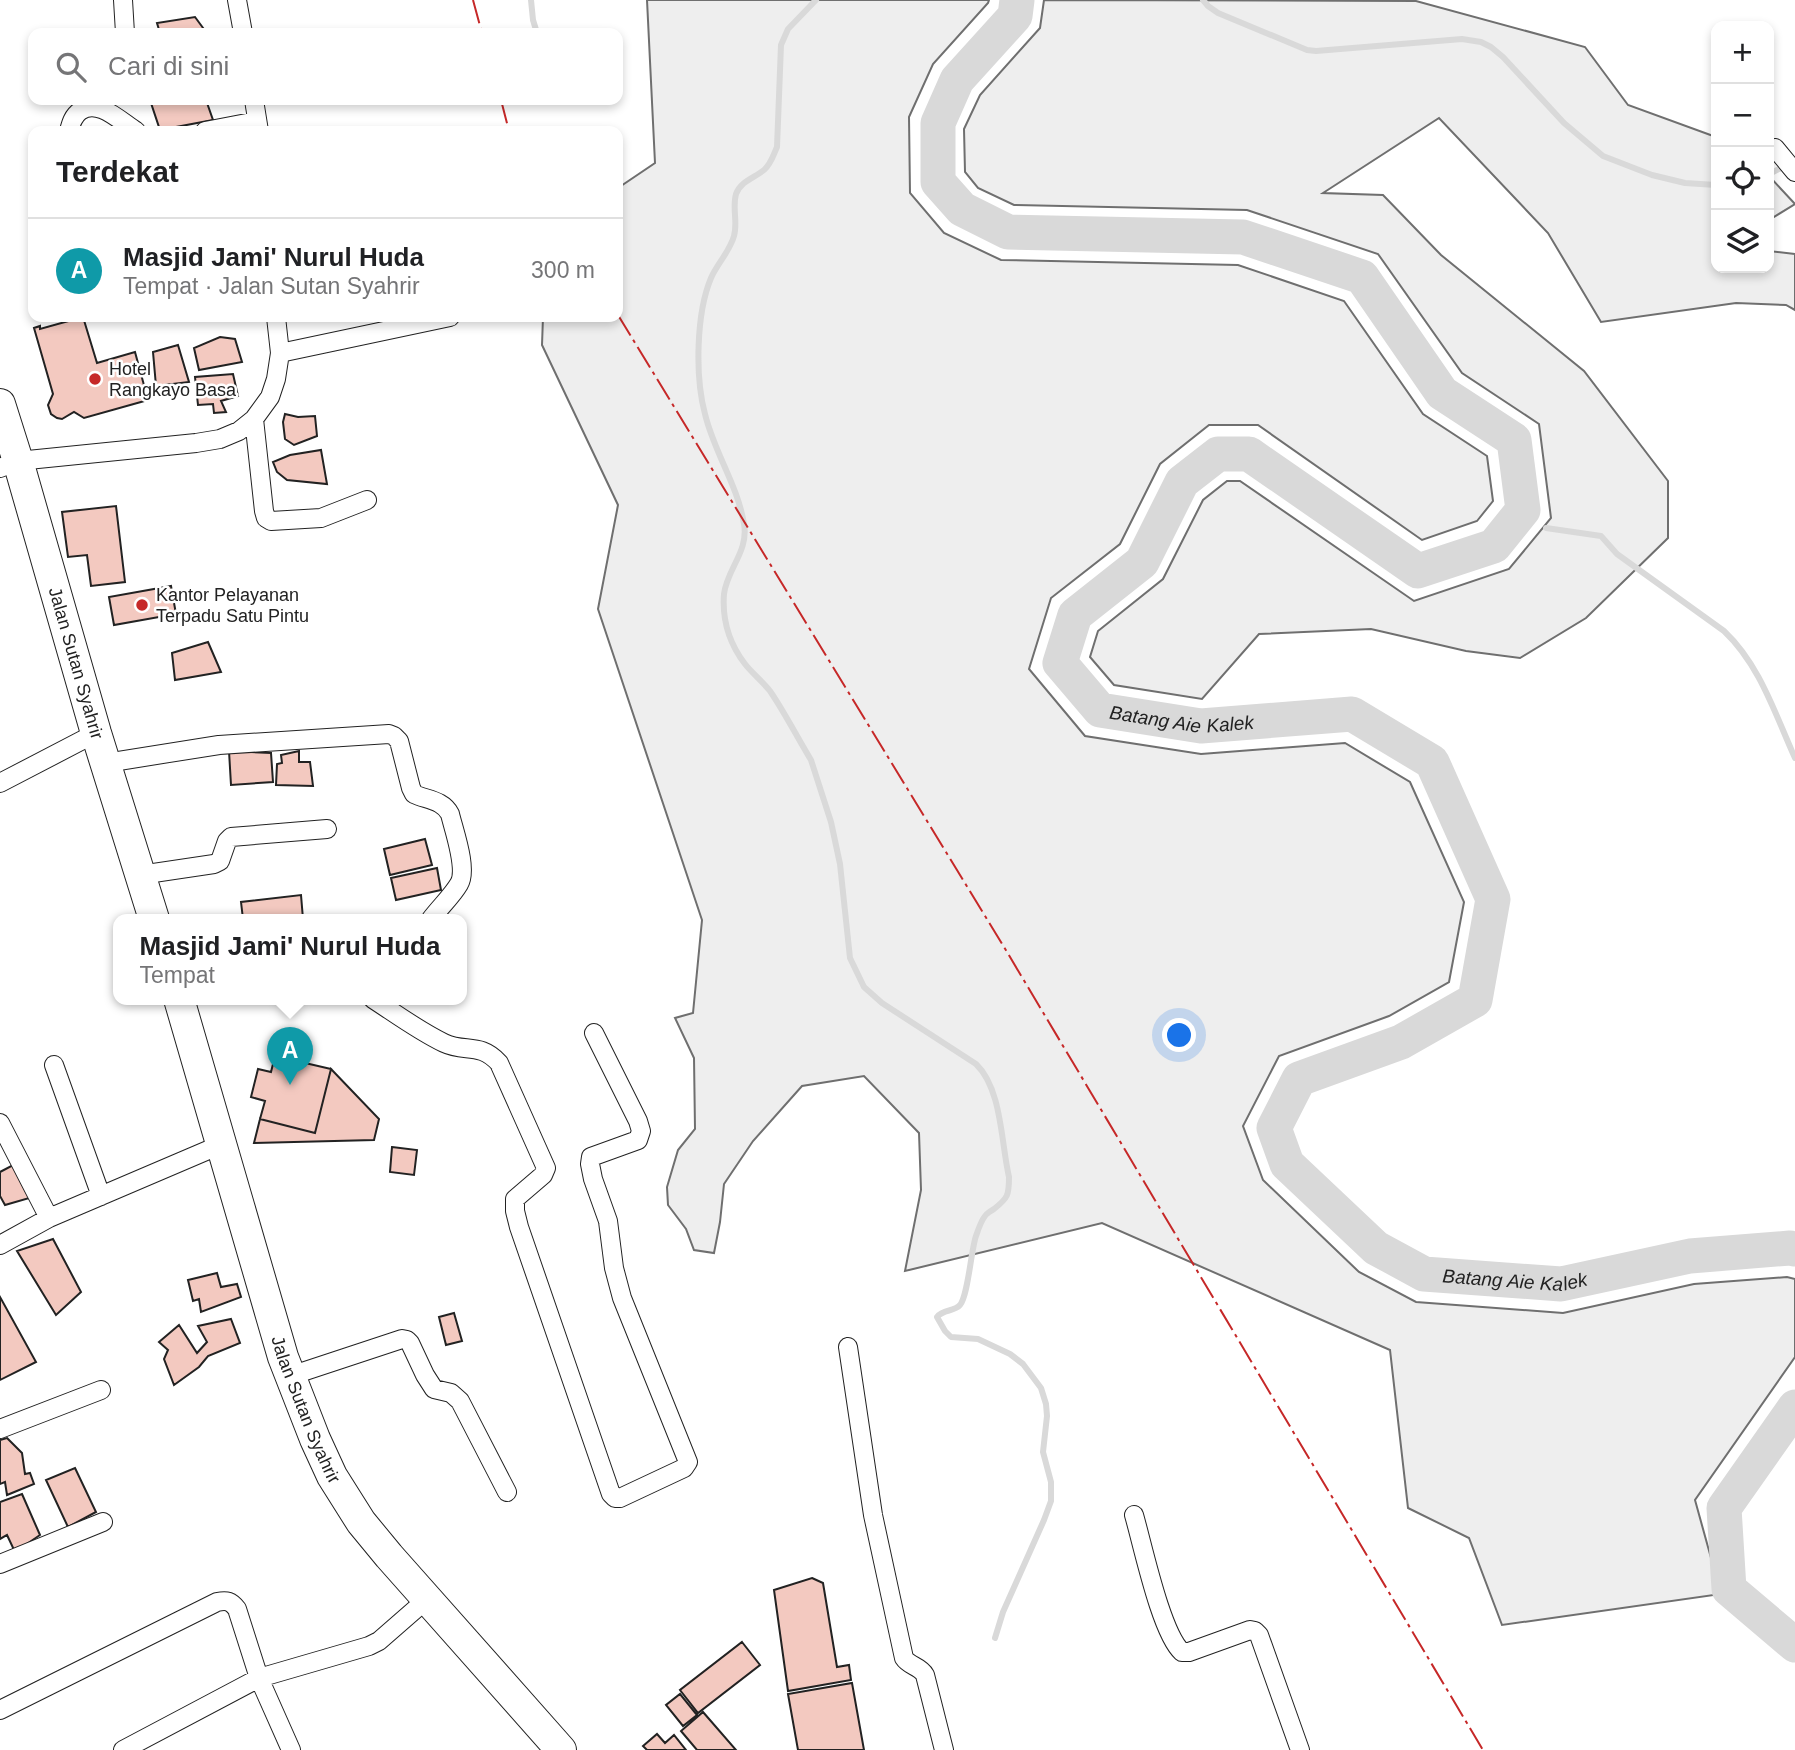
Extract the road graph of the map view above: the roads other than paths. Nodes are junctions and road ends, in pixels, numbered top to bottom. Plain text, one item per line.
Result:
1 (123, 0) edge
2 (237, 0) edge
3 (125, 28) edge
4 (242, 28) edge
5 (255, 105) edge
6 (71, 126) edge
7 (128, 126) edge
8 (258, 126) edge
9 (1775, 148) dead end
10 (1795, 172) edge
11 (277, 322) edge
12 (426, 322) edge
13 (280, 353) junction
14 (0, 404) edge
15 (254, 419) junction
16 (9, 465) edge
17 (367, 500) dead end
18 (96, 733) junction
19 (106, 763) junction
20 (0, 783) edge
21 (327, 829) dead end
22 (140, 875) junction
23 (152, 914) edge
24 (436, 914) edge
25 (183, 1005) edge
26 (383, 1005) edge
27 (594, 1033) dead end
28 (54, 1065) dead end
29 (0, 1123) edge
30 (220, 1145) junction
31 (6, 1150) edge
32 (101, 1196) junction
33 (49, 1218) junction
34 (0, 1244) edge
35 (848, 1347) dead end
36 (290, 1376) junction
37 (101, 1390) dead end
38 (0, 1429) edge
39 (507, 1492) dead end
40 (1134, 1515) dead end
41 (103, 1522) dead end
42 (0, 1564) edge
43 (426, 1600) junction
44 (259, 1678) junction
45 (0, 1710) edge
46 (123, 1750) edge
47 (291, 1750) edge
48 (561, 1750) edge
49 (944, 1750) edge
50 (1300, 1750) edge

1 - 3 street
2 - 4 street
5 - 8 street
6 - 7 street
9 - 10 street
11 - 13 street
12 - 13 street
13 - 15 street
14 - 16 highway, Jalan Sutan Syahrir
15 - 16 street
15 - 17 street
16 - 18 highway, Jalan Sutan Syahrir
18 - 19 highway, Jalan Sutan Syahrir
18 - 20 street
19 - 22 highway, Jalan Sutan Syahrir
19 - 24 street
21 - 22 street
22 - 23 highway, Jalan Sutan Syahrir
25 - 30 highway, Jalan Sutan Syahrir
26 - 27 street
28 - 32 street
29 - 31 street
30 - 32 street
30 - 36 highway, Jalan Sutan Syahrir
31 - 33 street
32 - 33 street
33 - 34 street
35 - 49 street
36 - 39 street
36 - 43 highway, Jalan Sutan Syahrir
37 - 38 street
40 - 50 street
41 - 42 street
43 - 44 street
43 - 48 highway, Jalan Sutan Syahrir
44 - 45 street
44 - 46 street
44 - 47 street

